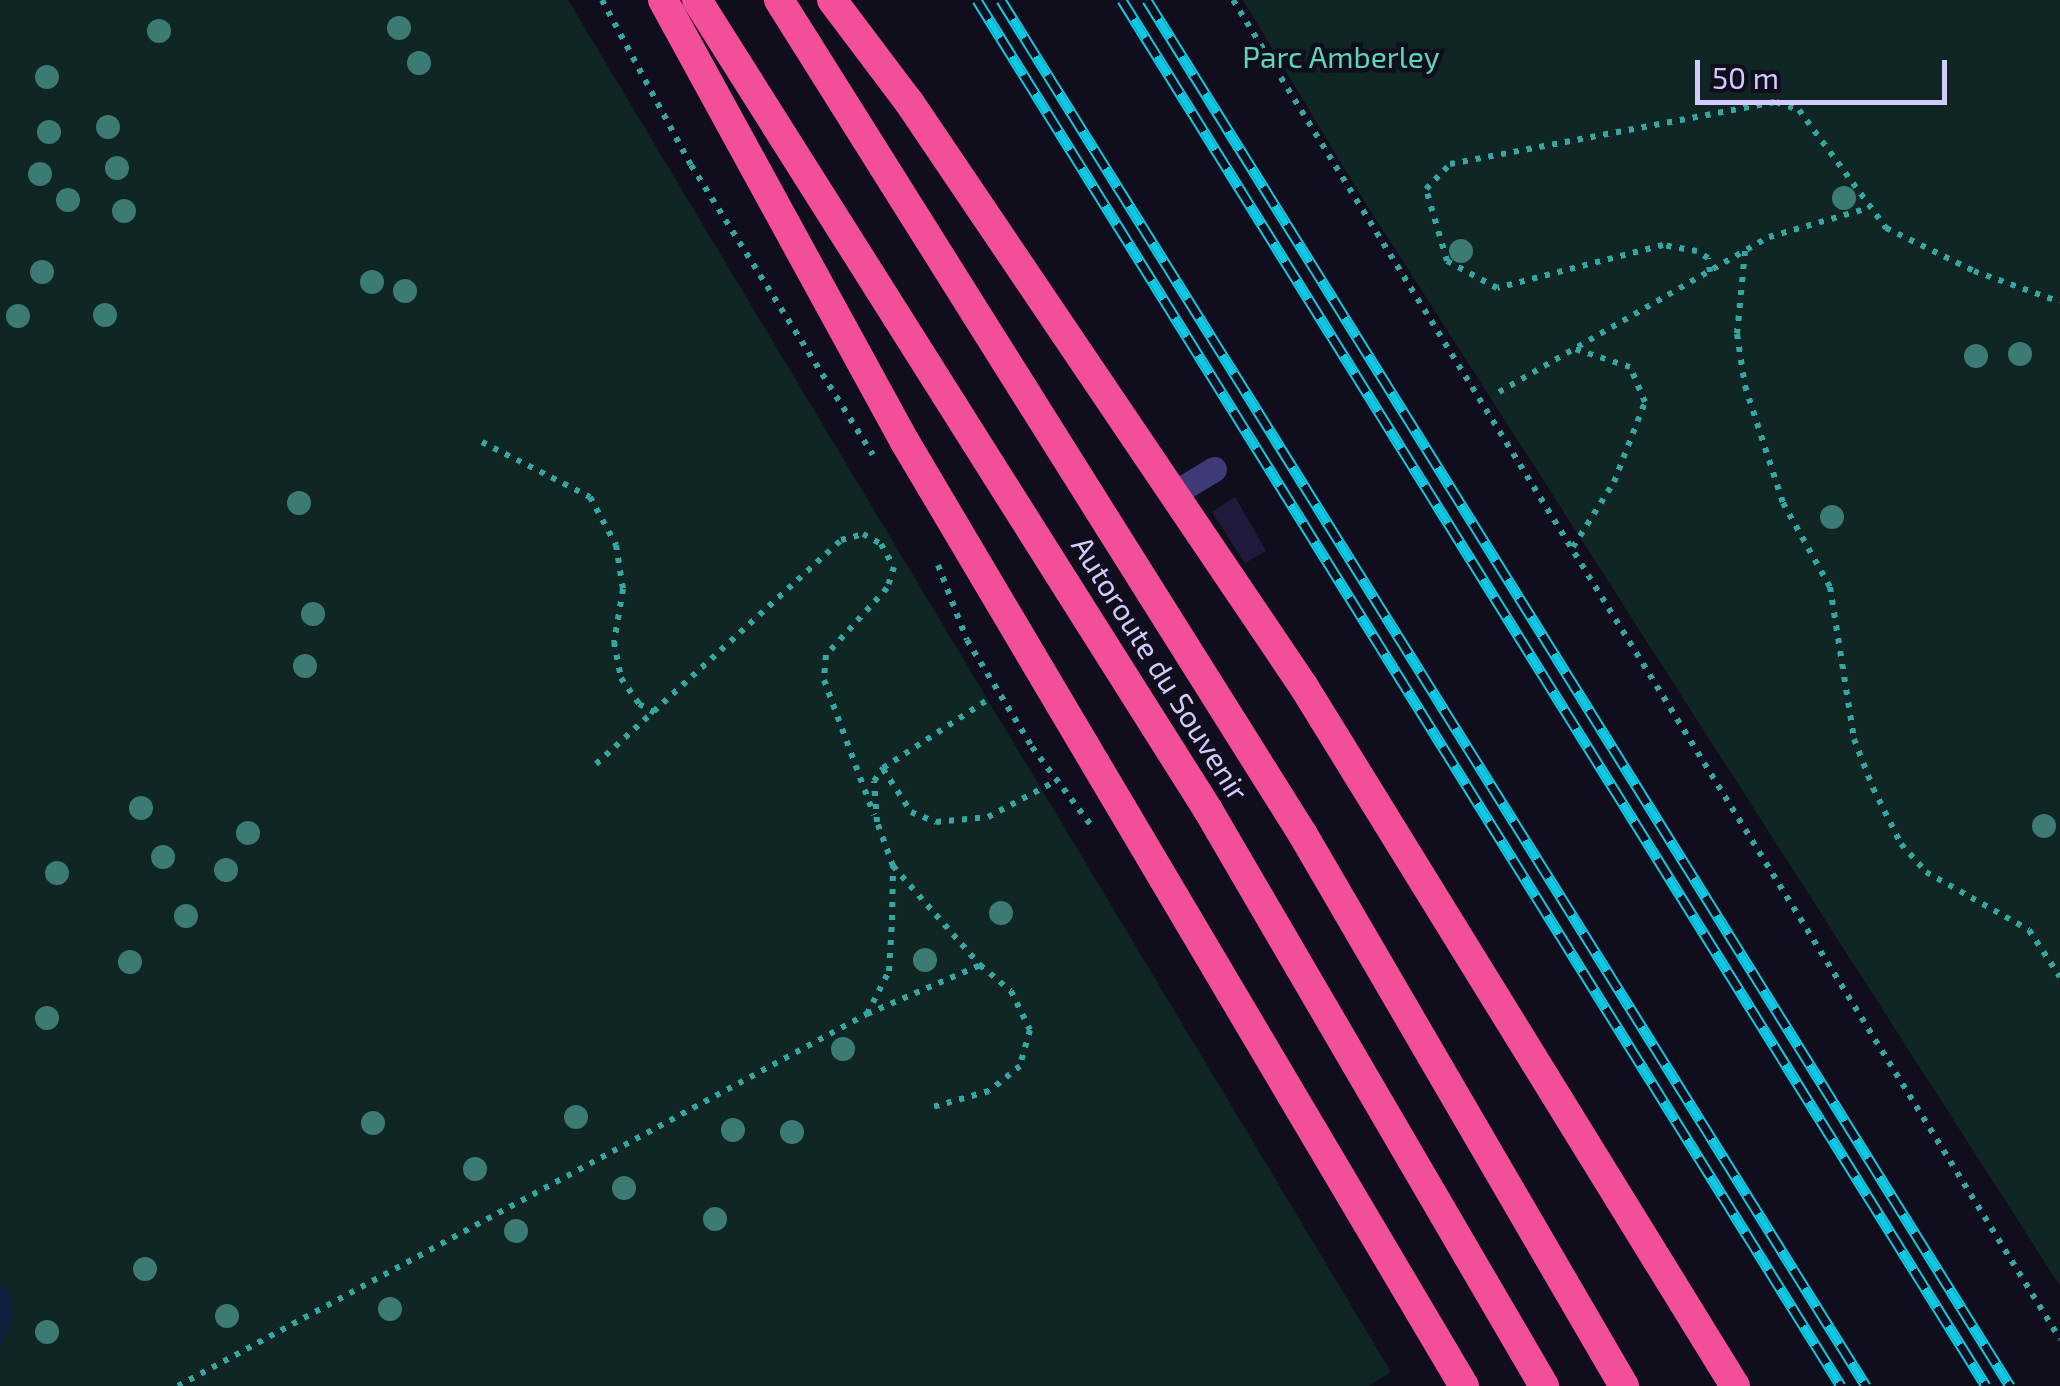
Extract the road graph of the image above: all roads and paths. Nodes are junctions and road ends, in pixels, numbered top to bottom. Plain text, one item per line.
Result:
1 (602, 0) edge
2 (663, 0) edge
3 (697, 0) edge
4 (779, 0) edge
5 (832, 0) edge
6 (1233, 0) edge
7 (1869, 208) junction
8 (1745, 251) junction
9 (1710, 272) junction
10 (2060, 302) edge
11 (1560, 355) junction
12 (1499, 392) dead end
13 (482, 442) dead end
14 (877, 462) dead end
15 (1214, 469) dead end
16 (1172, 494) junction
17 (1572, 547) junction
18 (934, 557) dead end
19 (992, 697) dead end
20 (655, 713) junction
21 (596, 764) dead end
22 (883, 768) junction
23 (876, 822) junction
24 (893, 866) junction
25 (980, 966) junction
26 (2060, 977) edge
27 (867, 1014) junction
28 (932, 1107) dead end
29 (2060, 1338) edge
30 (178, 1386) edge
31 (1464, 1386) edge
32 (1544, 1386) edge
33 (1624, 1386) edge
34 (1735, 1386) edge

1 - 14 path
2 - 31 highway
3 - 32 highway, Autoroute du Souvenir
4 - 33 highway, Autoroute du Souvenir
5 - 16 highway
6 - 17 path
7 - 8 path
7 - 9 path
7 - 10 path
8 - 9 path
8 - 26 path
9 - 11 path
11 - 12 path
11 - 17 path
13 - 20 path
15 - 16 lane
16 - 34 highway
17 - 29 path
18 - 22 path
19 - 22 path
20 - 21 path
20 - 23 path
22 - 23 path
23 - 24 path
24 - 25 path
24 - 27 path
25 - 27 path
25 - 28 path
27 - 30 path

